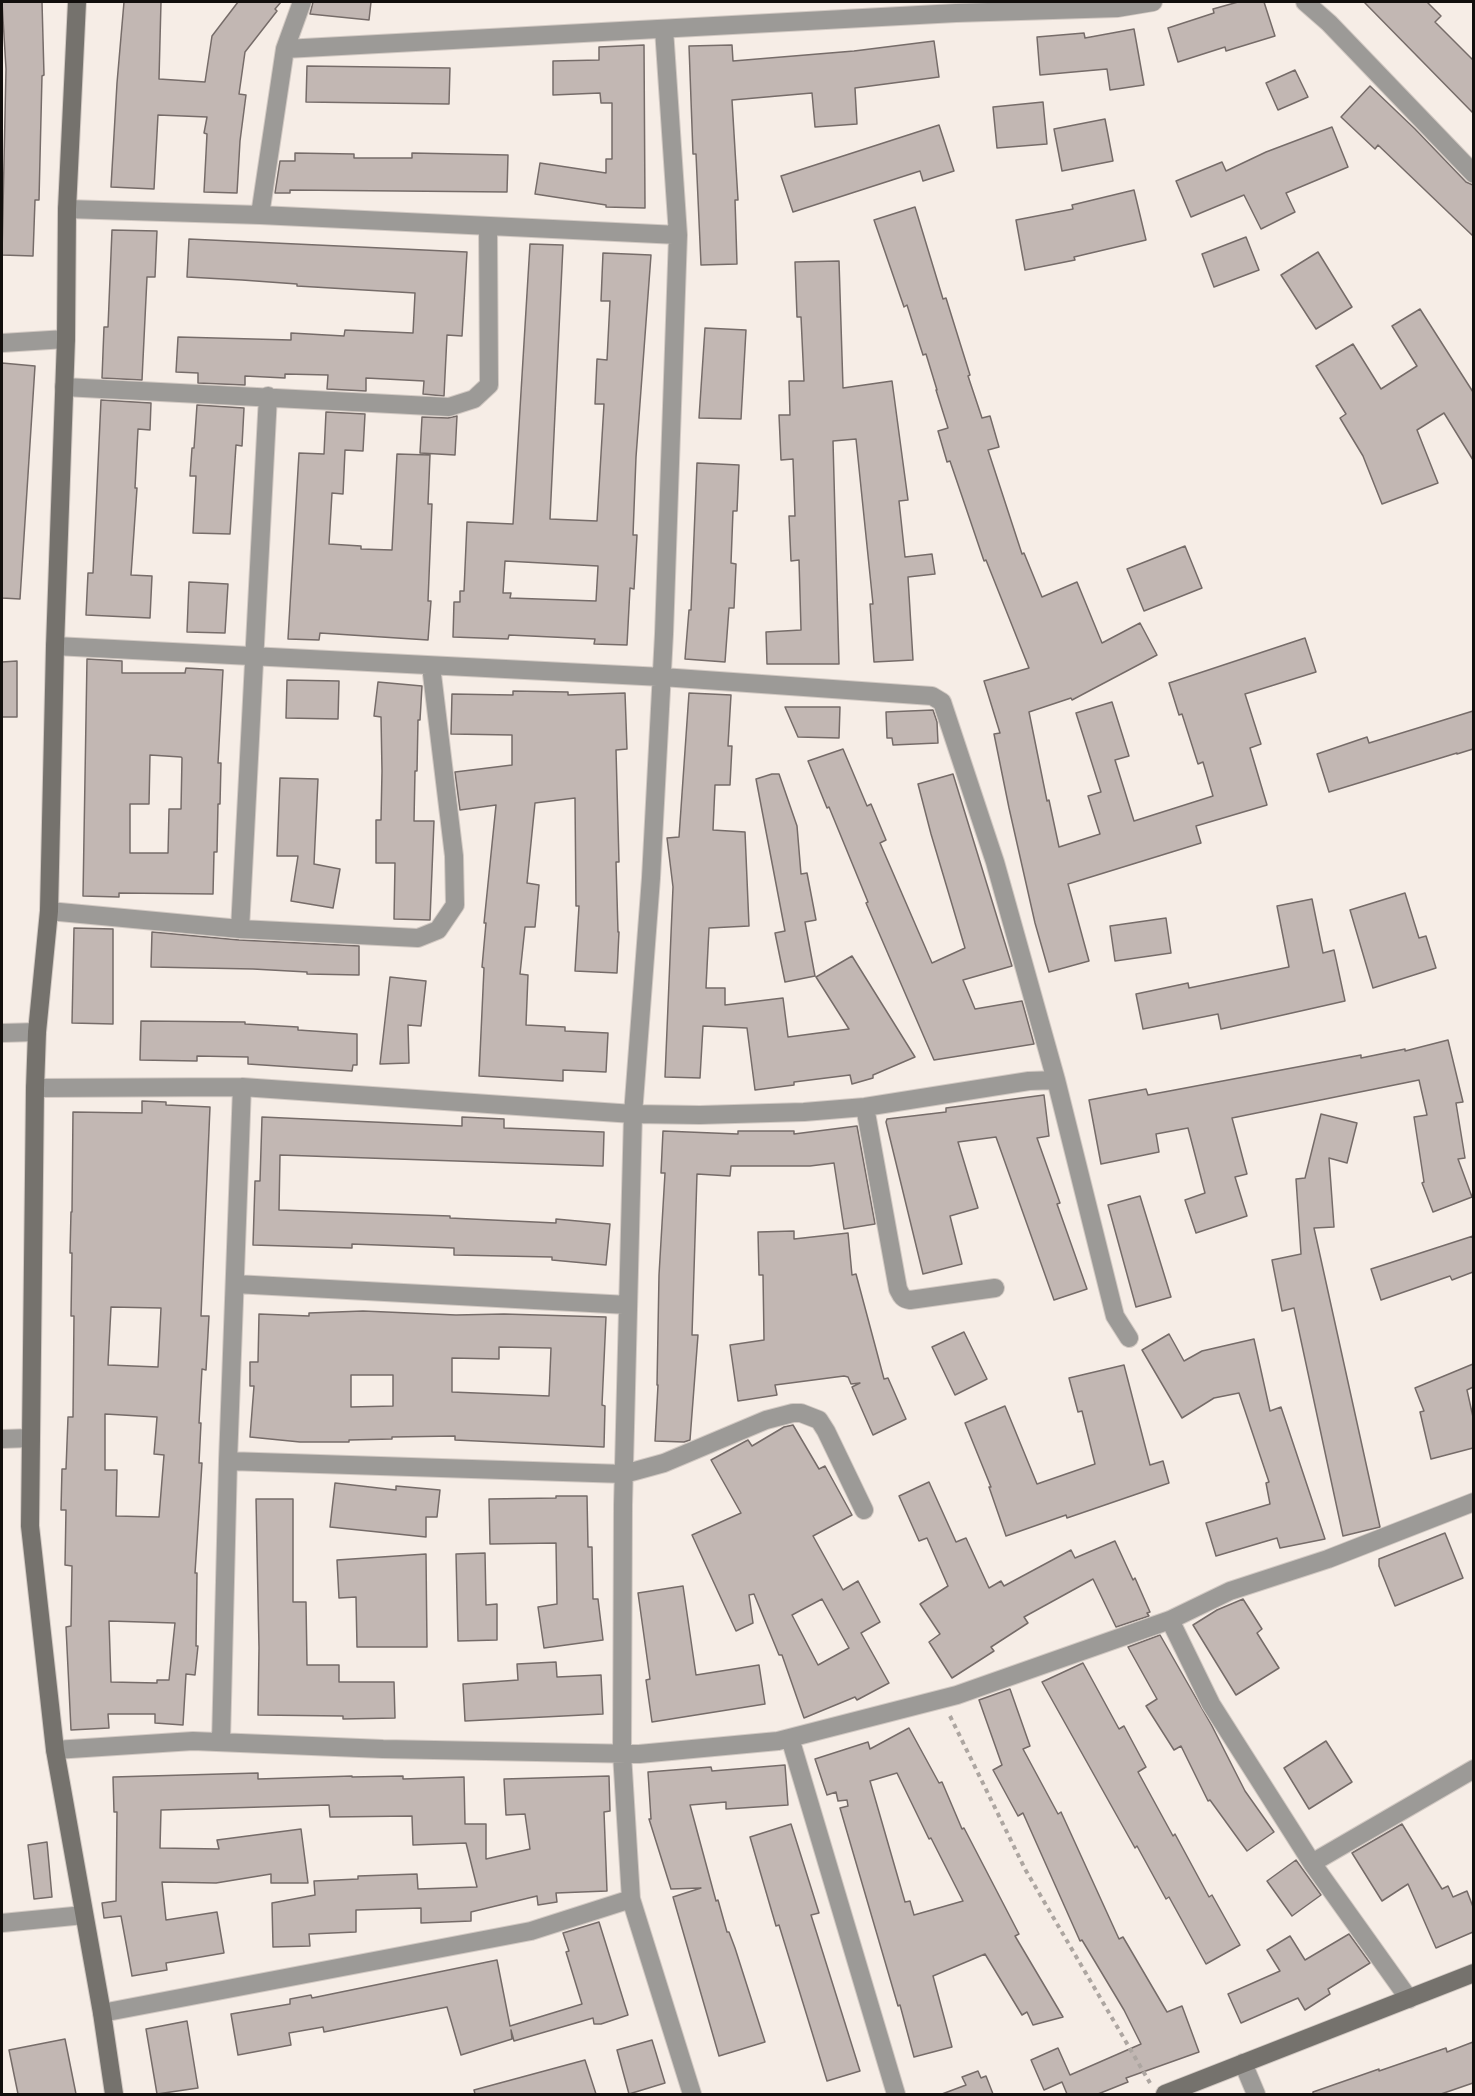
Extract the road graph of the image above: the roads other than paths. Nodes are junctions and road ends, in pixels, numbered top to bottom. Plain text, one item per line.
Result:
1 (77, 2) edge
2 (302, 2) edge
3 (1153, 2) edge
4 (1305, 2) edge
5 (987, 7) edge
6 (664, 29) junction
7 (285, 49) junction
8 (1473, 174) edge
9 (67, 209) junction
10 (260, 215) junction
11 (488, 226) junction
12 (678, 235) junction
13 (66, 339) junction
14 (2, 343) edge
15 (64, 387) junction
16 (268, 396) junction
17 (55, 646) junction
18 (256, 657) junction
19 (431, 666) junction
20 (662, 677) junction
21 (49, 911) junction
22 (240, 928) junction
23 (37, 1032) junction
24 (2, 1033) edge
25 (1056, 1080) junction
26 (35, 1088) junction
27 (242, 1088) junction
28 (865, 1107) junction
29 (633, 1114) junction
30 (235, 1284) junction
31 (995, 1288) dead end
32 (628, 1305) junction
33 (1129, 1338) dead end
34 (31, 1438) junction
35 (2, 1439) edge
36 (228, 1461) junction
37 (624, 1474) junction
38 (1473, 1502) edge
39 (864, 1510) dead end
40 (1170, 1620) junction
41 (790, 1738) junction
42 (221, 1742) junction
43 (55, 1750) junction
44 (622, 1754) junction
45 (1473, 1769) edge
46 (1312, 1863) junction
47 (631, 1899) junction
48 (84, 1915) junction
49 (2, 1923) edge
50 (1473, 1973) edge
51 (1409, 1999) junction
52 (102, 2013) junction
53 (1243, 2063) junction
54 (1158, 2089) edge
55 (114, 2094) edge
56 (692, 2094) edge
57 (896, 2094) edge
58 (1256, 2094) edge

1 - 9 street
2 - 7 street
3 - 5 street
4 - 8 street
5 - 6 street
6 - 7 street
6 - 12 street
7 - 10 street
9 - 10 street
9 - 13 street
10 - 11 street
11 - 12 street
11 - 16 street
12 - 20 street
13 - 14 street
13 - 15 street
15 - 16 street
15 - 17 street
16 - 18 street
17 - 18 street
17 - 21 street
18 - 19 street
18 - 22 street
19 - 20 street
19 - 22 street
20 - 25 street
20 - 29 street
21 - 22 street
21 - 23 street
23 - 24 street
23 - 26 street
25 - 28 street
25 - 33 street
26 - 27 street
26 - 34 street
27 - 29 street
27 - 30 street
28 - 29 street
28 - 31 street
29 - 32 street
30 - 32 street
30 - 36 street
32 - 37 street
34 - 35 street
34 - 43 street
36 - 37 street
36 - 42 street
37 - 39 street
37 - 44 street
38 - 40 street
40 - 41 street
40 - 46 street
41 - 44 street
41 - 57 street
42 - 43 street
42 - 44 street
43 - 48 street
44 - 47 street
45 - 46 street
46 - 51 street
47 - 52 street
47 - 56 street
48 - 49 street
48 - 52 street
50 - 51 street
51 - 53 street
52 - 55 street
53 - 54 street
53 - 58 street

